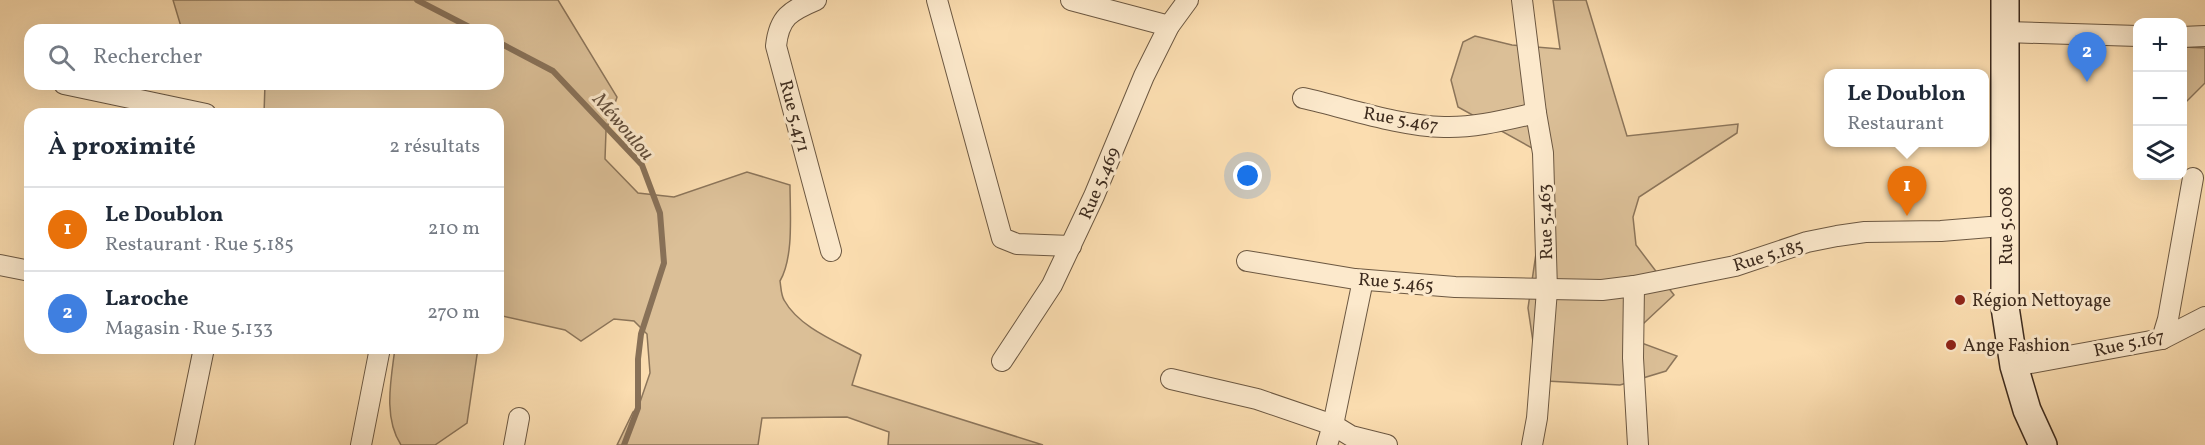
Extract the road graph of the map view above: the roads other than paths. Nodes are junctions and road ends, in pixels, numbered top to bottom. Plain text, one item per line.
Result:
1 (816, 0) edge
2 (937, 0) edge
3 (1071, 0) edge
4 (1188, 0) edge
5 (1522, 0) edge
6 (1992, 0) edge
7 (2006, 0) edge
8 (1169, 26) junction
9 (2005, 32) junction
10 (2133, 36) edge
11 (2205, 36) edge
12 (2187, 37) edge
13 (92, 90) edge
14 (1303, 98) dead end
15 (178, 108) edge
16 (1536, 113) junction
17 (2193, 178) dead end
18 (1990, 227) junction
19 (1071, 246) junction
20 (831, 251) dead end
21 (1247, 261) dead end
22 (0, 266) edge
23 (24, 270) edge
24 (1363, 280) junction
25 (1634, 286) junction
26 (1547, 290) junction
27 (2205, 316) edge
28 (2162, 339) junction
29 (203, 354) edge
30 (379, 354) edge
31 (1002, 361) dead end
32 (2013, 366) junction
33 (1171, 379) dead end
34 (519, 418) dead end
35 (1333, 425) junction
36 (184, 445) edge
37 (361, 445) edge
38 (514, 445) edge
39 (1327, 445) edge
40 (1388, 445) edge
41 (1532, 445) edge
42 (1638, 445) edge
43 (2027, 445) edge
44 (2043, 445) edge

1 - 20 street, Rue 5.471
2 - 19 street
3 - 8 street
4 - 8 street, Rue 5.469
5 - 16 street, Rue 5.463
6 - 18 main road, Rue 5.008
7 - 9 main road, Rue 5.008
8 - 19 street, Rue 5.469
9 - 10 street
9 - 32 main road, Rue 5.008
11 - 12 street
13 - 15 street
14 - 16 street, Rue 5.467
16 - 26 street, Rue 5.463
17 - 28 street
18 - 25 street, Rue 5.185
18 - 43 main road, Rue 5.008
19 - 31 street, Rue 5.469
21 - 24 street, Rue 5.465
22 - 23 street
24 - 26 street, Rue 5.465
24 - 35 street
25 - 26 street, Rue 5.185
25 - 42 street
26 - 41 street, Rue 5.463
27 - 28 street, Rue 5.167
28 - 32 street, Rue 5.167
29 - 36 street
30 - 37 street
32 - 44 main road, Rue 5.008
33 - 35 street
34 - 38 street
35 - 39 street
35 - 40 street

